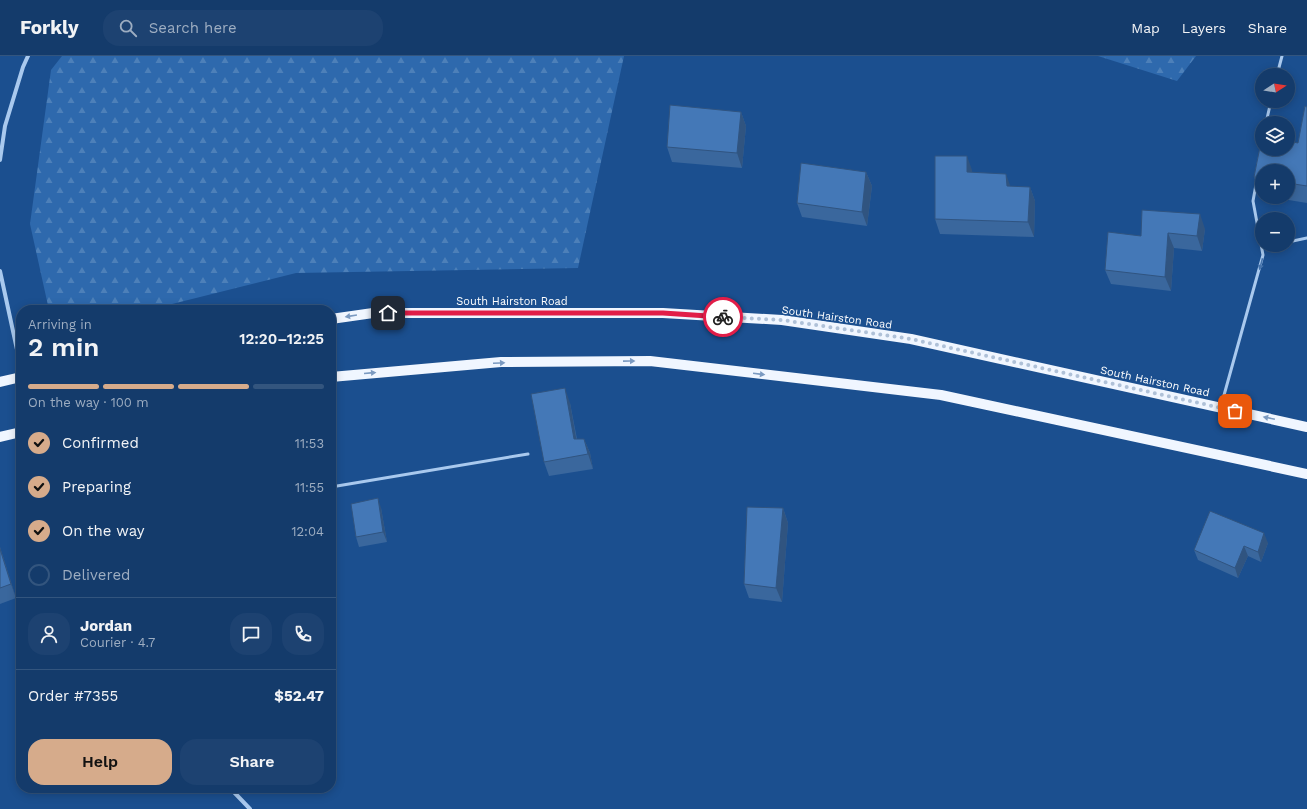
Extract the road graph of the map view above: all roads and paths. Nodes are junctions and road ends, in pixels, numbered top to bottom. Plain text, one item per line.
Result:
1 (28, 56) edge
2 (1282, 56) edge
3 (1279, 68) edge
4 (0, 160) edge
5 (1255, 189) edge
6 (1255, 212) edge
7 (1307, 238) edge
8 (1295, 241) edge
9 (1263, 252) edge
10 (0, 271) edge
11 (336, 318) edge
12 (16, 345) edge
13 (336, 377) edge
14 (16, 378) edge
15 (0, 382) edge
16 (1221, 407) junction
17 (1307, 427) edge
18 (16, 433) edge
19 (0, 437) edge
20 (528, 454) dead end
21 (1307, 474) edge
22 (336, 486) edge
23 (235, 793) edge
24 (250, 809) edge

1 - 4 street
2 - 3 lane
5 - 6 lane
7 - 8 lane
9 -> 16 lane
10 - 12 street
16 -> 11 main road, South Hairston Road
13 -> 21 main road
14 - 15 main road
17 -> 16 main road, South Hairston Road
18 - 19 main road
20 - 22 lane
23 - 24 street

